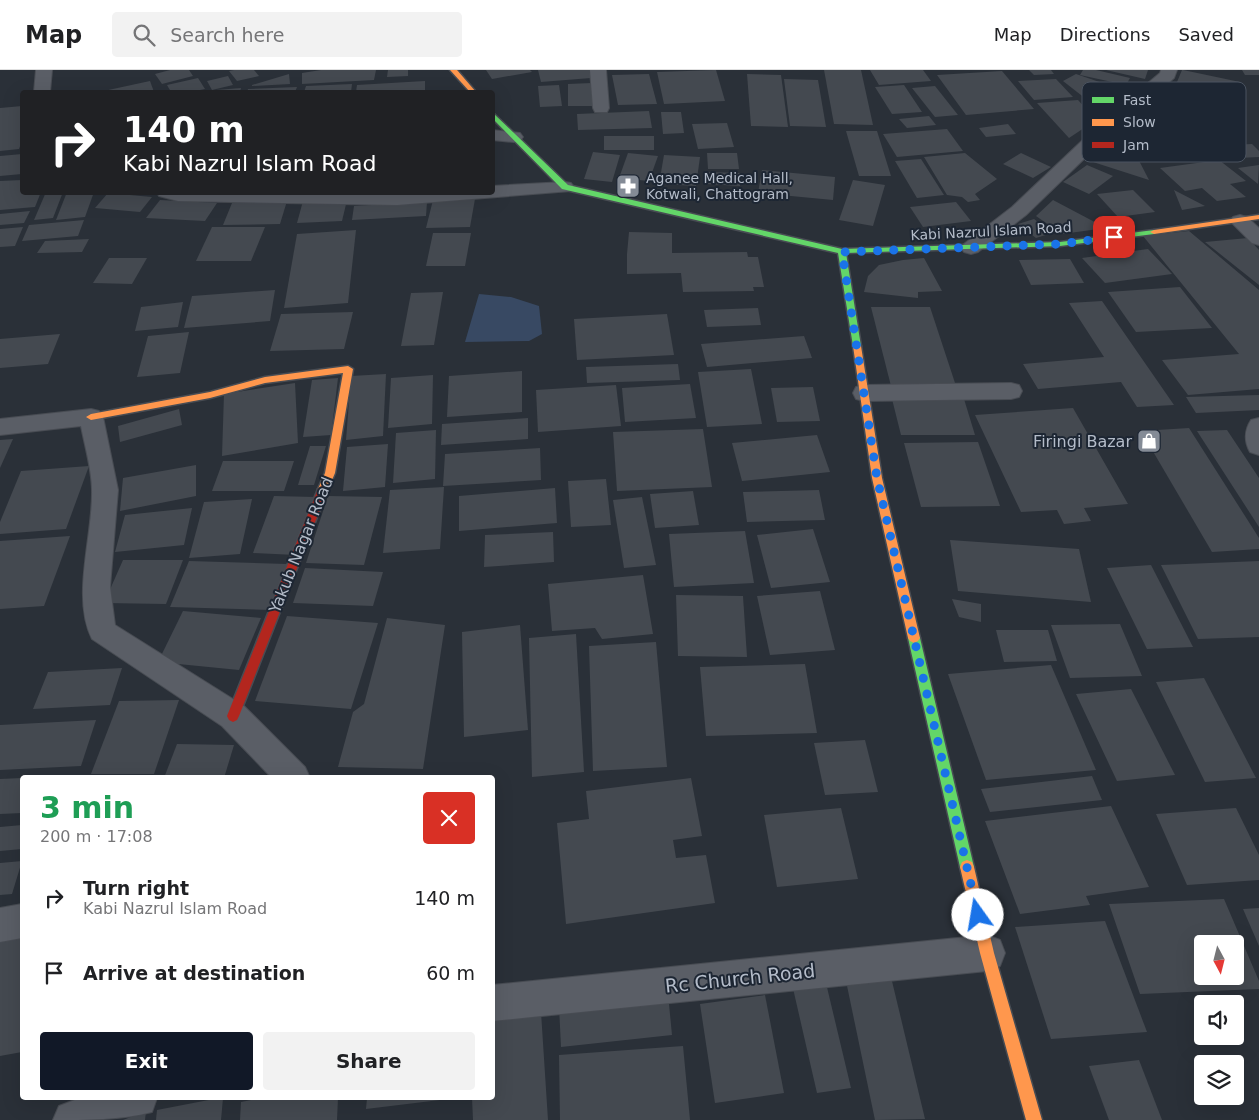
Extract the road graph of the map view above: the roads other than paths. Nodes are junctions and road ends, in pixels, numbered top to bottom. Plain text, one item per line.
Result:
1 (44, 70) edge
2 (453, 70) edge
3 (598, 70) edge
4 (1169, 70) edge
5 (1159, 82) edge
6 (42, 90) edge
7 (472, 90) edge
8 (601, 108) dead end
9 (495, 117) edge
10 (495, 136) edge
11 (514, 137) junction
12 (1082, 151) edge
13 (566, 187) junction
14 (495, 192) edge
15 (178, 195) edge
16 (451, 195) edge
17 (1259, 216) edge
18 (1240, 221) junction
19 (1259, 239) edge
20 (971, 248) junction
21 (842, 252) junction
22 (1011, 391) dead end
23 (864, 393) junction
24 (91, 417) junction
25 (1259, 426) edge
26 (0, 427) edge
27 (1259, 446) edge
28 (233, 716) junction
29 (291, 775) edge
30 (20, 921) edge
31 (0, 925) edge
32 (987, 954) junction
33 (495, 1003) edge
34 (127, 1100) edge
35 (74, 1120) edge
36 (1034, 1120) edge

1 - 6 street
2 - 7 street
3 - 8 street
4 - 5 street
9 - 11 street
10 - 11 street
11 - 13 street
12 - 20 street
13 - 14 street
13 - 21 street, Kabi Nazrul Islam Road
15 - 16 street
17 - 18 street, Kabi Nazrul Islam Road
18 - 19 street
18 - 20 street, Kabi Nazrul Islam Road
20 - 21 street, Kabi Nazrul Islam Road
21 - 23 street
22 - 23 street
23 - 32 street
24 - 26 street
24 - 28 street
24 - 28 street, Yakub Nagar Road
25 - 27 street
28 - 29 street
30 - 31 street
32 - 33 street, Rc Church Road
32 - 36 street
34 - 35 street

